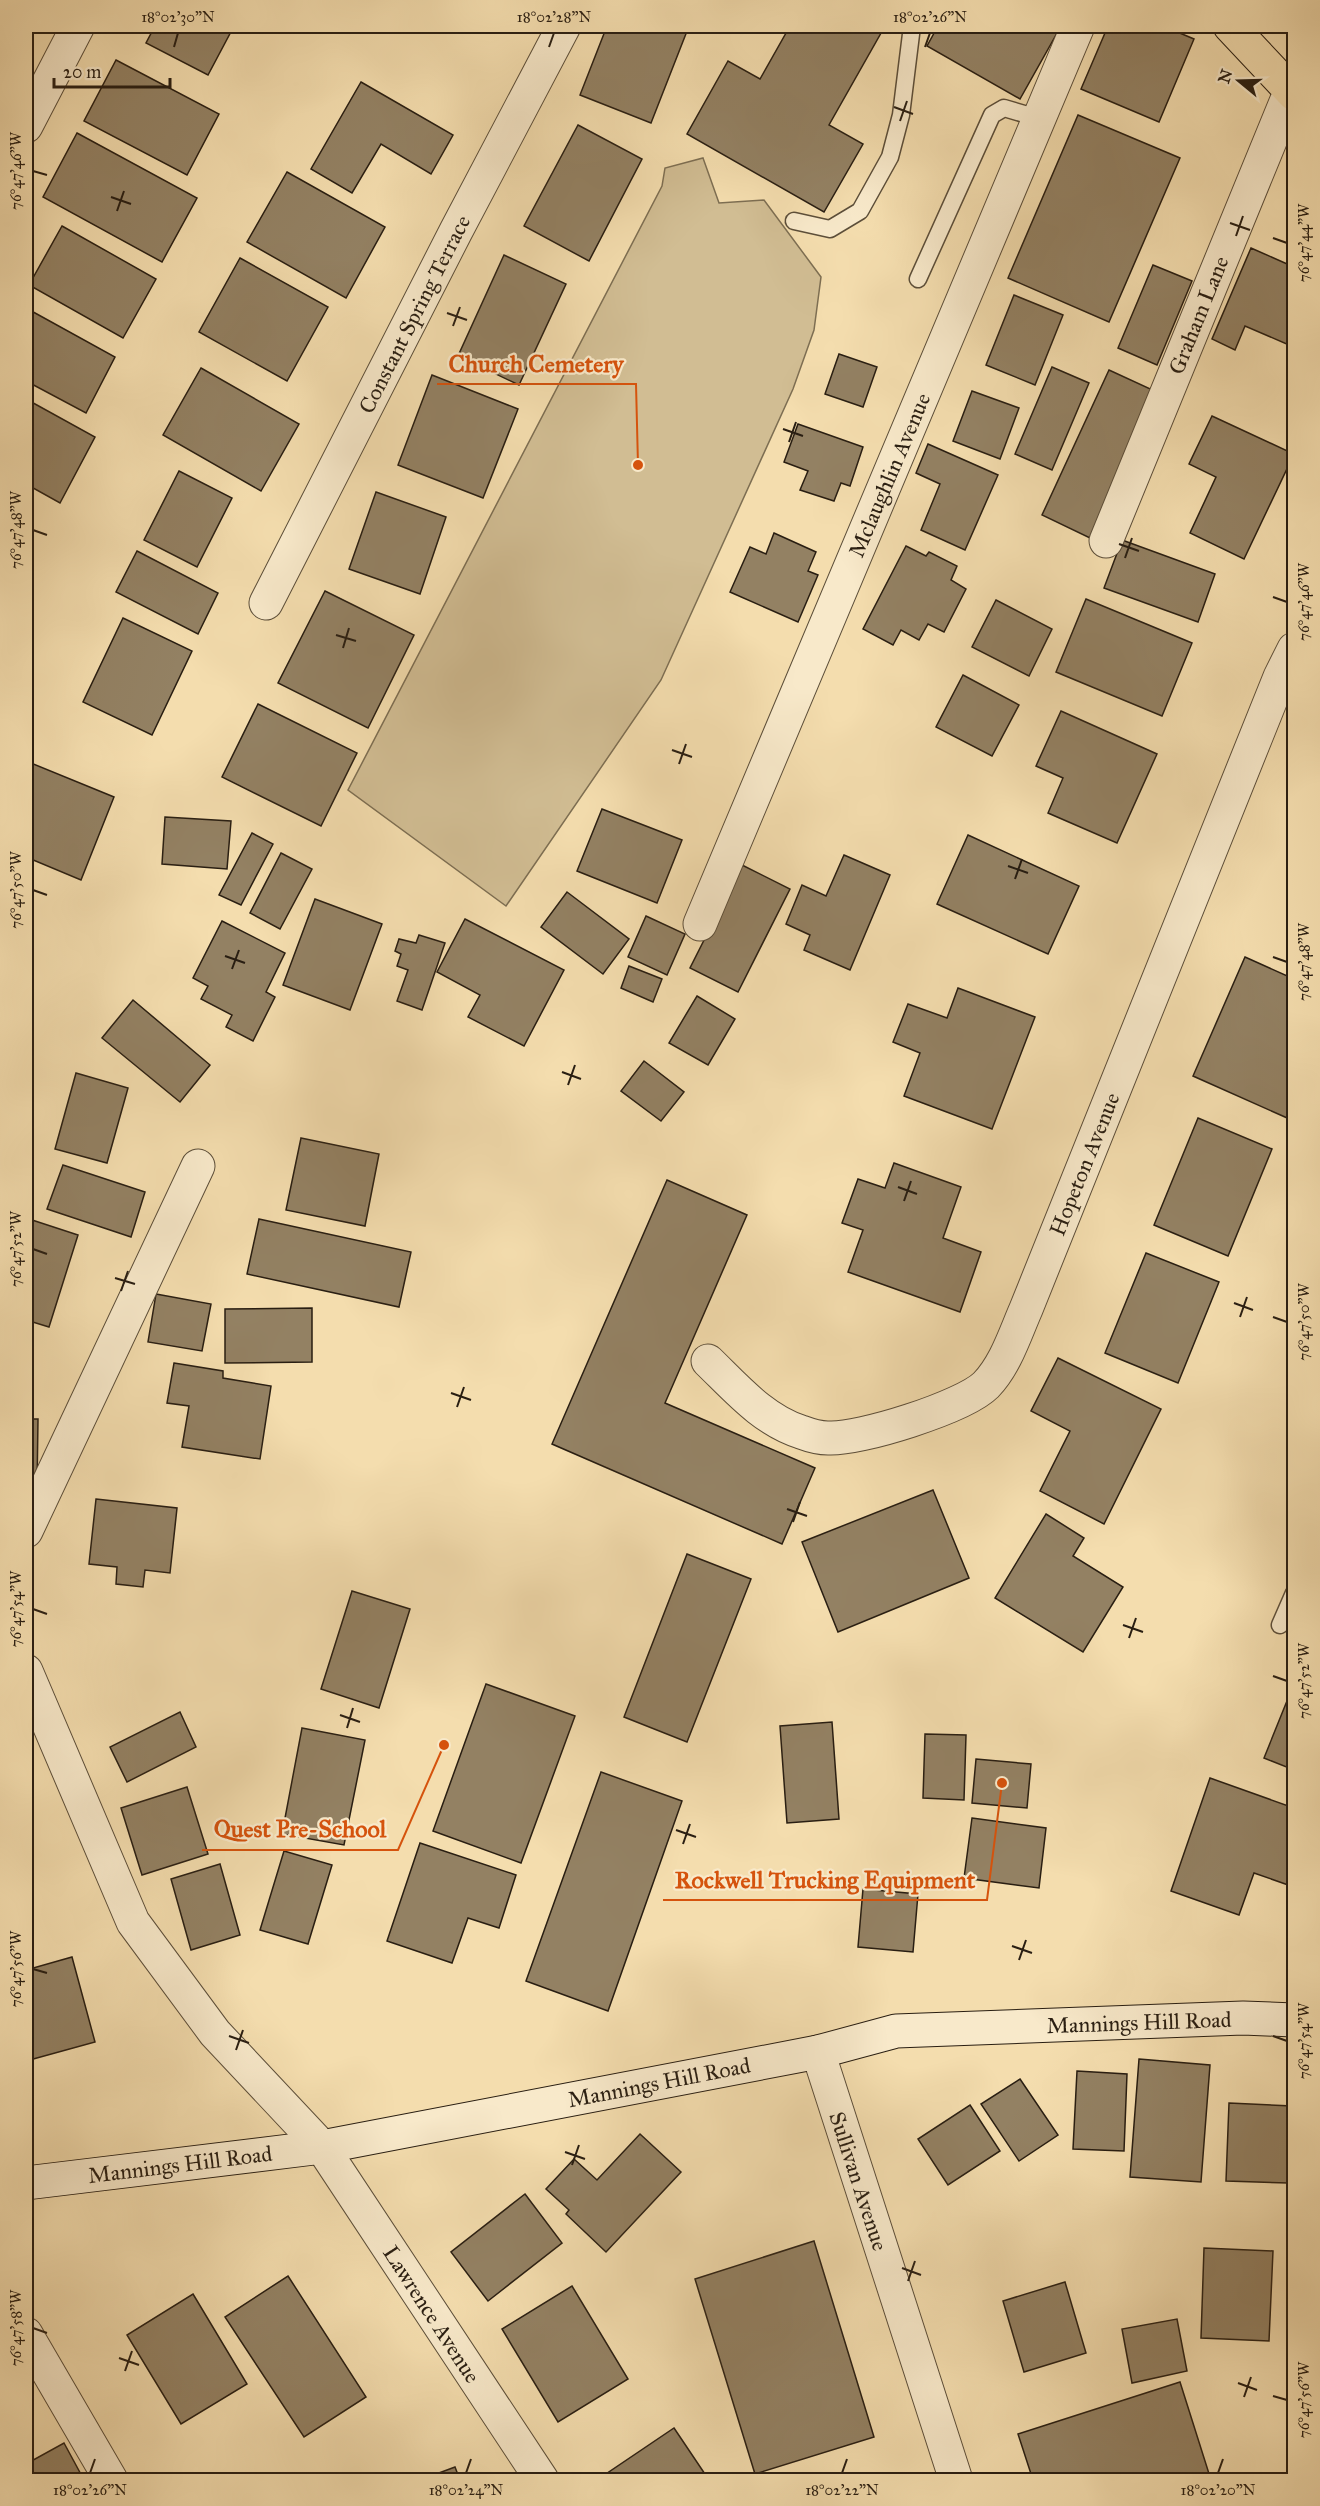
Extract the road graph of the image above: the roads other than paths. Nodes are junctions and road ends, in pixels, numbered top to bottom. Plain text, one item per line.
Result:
1 (78, 26) edge
2 (564, 26) edge
3 (912, 26) edge
4 (1078, 26) edge
5 (1230, 26) edge
6 (1293, 92) edge
7 (1038, 118) junction
8 (26, 126) edge
9 (794, 221) dead end
10 (918, 279) dead end
11 (1106, 540) dead end
12 (266, 603) dead end
13 (1294, 648) edge
14 (700, 924) dead end
15 (198, 1166) dead end
16 (708, 1361) dead end
17 (26, 1531) edge
18 (1294, 1593) edge
19 (1280, 1625) dead end
20 (26, 1671) edge
21 (1294, 2020) edge
22 (818, 2052) junction
23 (322, 2147) junction
24 (26, 2183) edge
25 (26, 2334) edge
26 (111, 2481) edge
27 (542, 2481) edge
28 (956, 2481) edge

1 - 8 street
2 - 12 street, Constant Spring Terrace
3 - 9 lane
4 - 7 street, Mclaughlin Avenue
5 - 6 main road
6 - 11 street, Graham Lane
7 - 10 lane
7 - 14 street, Mclaughlin Avenue
13 - 16 street, Hopeton Avenue
15 - 17 street
18 - 19 lane
20 - 23 street, Lawrence Avenue
21 - 22 street, Mannings Hill Road
22 - 23 street, Mannings Hill Road
22 - 28 street, Sullivan Avenue
23 - 24 street, Mannings Hill Road
23 - 27 street, Lawrence Avenue
25 - 26 street

